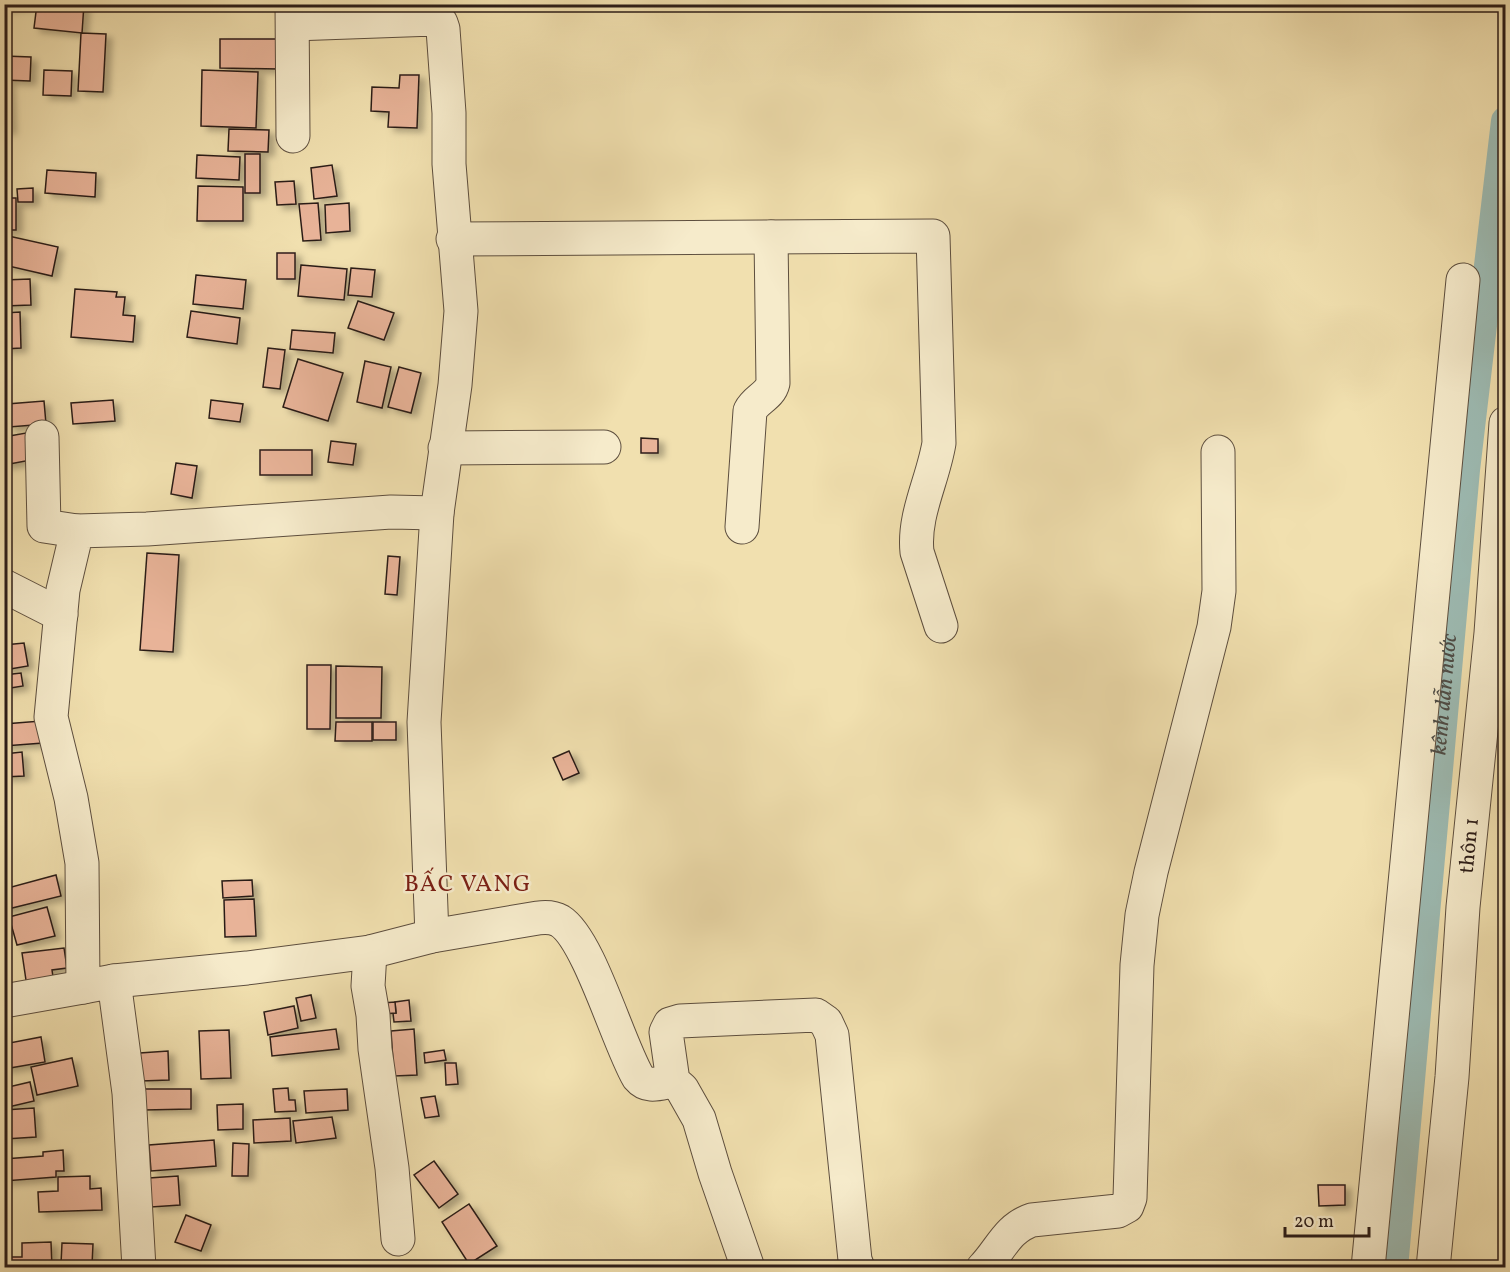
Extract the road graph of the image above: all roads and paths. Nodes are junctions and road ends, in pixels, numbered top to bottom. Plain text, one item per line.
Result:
1 (292, 14) edge
2 (293, 136) dead end
3 (771, 237) junction
4 (453, 239) junction
5 (1463, 280) dead end
6 (1506, 423) edge
7 (42, 437) dead end
8 (604, 447) dead end
9 (445, 448) junction
10 (1218, 452) dead end
11 (437, 513) junction
12 (742, 527) dead end
13 (77, 531) junction
14 (4, 586) edge
15 (61, 615) junction
16 (941, 626) dead end
17 (432, 936) junction
18 (370, 952) junction
19 (114, 981) junction
20 (83, 987) junction
21 (4, 1001) edge
22 (674, 1081) junction
23 (398, 1239) dead end
24 (139, 1268) edge
25 (748, 1268) edge
26 (858, 1268) edge
27 (983, 1268) edge
28 (1368, 1268) edge
29 (1433, 1268) edge

1 - 2 lane
1 - 4 lane
3 - 4 lane
3 - 12 lane
3 - 16 lane
4 - 9 lane
5 - 28 lane
6 - 29 lane, thôn 1
7 - 13 lane
8 - 9 lane
9 - 11 lane
10 - 27 lane
11 - 13 lane
11 - 17 lane
13 - 15 lane
14 - 15 lane
15 - 20 lane
17 - 18 lane
17 - 22 lane
18 - 19 lane
18 - 23 lane
19 - 20 lane
19 - 24 lane
20 - 21 lane
22 - 25 lane
22 - 26 lane

